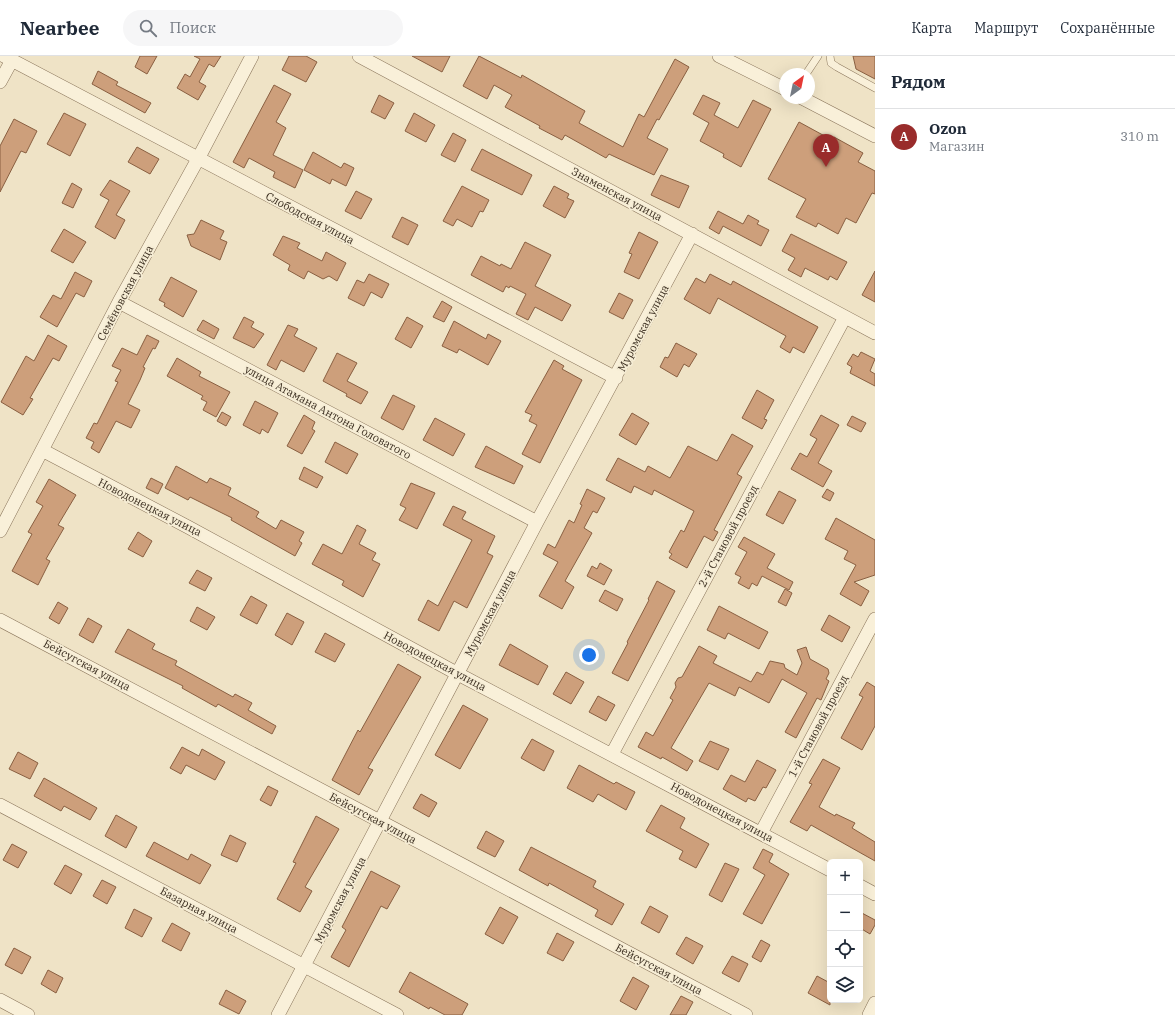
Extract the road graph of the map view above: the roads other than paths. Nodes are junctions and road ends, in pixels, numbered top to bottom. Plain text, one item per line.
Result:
1 (252, 56) edge
2 (359, 56) edge
3 (720, 56) edge
4 (818, 56) edge
5 (830, 56) edge
6 (8, 58) edge
7 (810, 68) edge
8 (0, 82) edge
9 (779, 86) edge
10 (875, 88) edge
11 (814, 104) edge
12 (875, 136) edge
13 (198, 159) junction
14 (692, 234) junction
15 (119, 302) junction
16 (845, 317) junction
17 (875, 333) edge
18 (616, 378) junction
19 (42, 450) junction
20 (537, 522) junction
21 (0, 531) edge
22 (875, 619) edge
23 (0, 620) edge
24 (458, 674) junction
25 (612, 754) junction
26 (0, 805) edge
27 (380, 822) junction
28 (761, 833) junction
29 (827, 868) edge
30 (863, 888) edge
31 (875, 894) edge
32 (305, 966) junction
33 (0, 1000) edge
34 (875, 1003) edge
35 (28, 1015) edge
36 (278, 1015) edge
37 (397, 1015) edge
38 (746, 1015) edge
39 (869, 1015) edge

1 - 13 street, Семёновская улица
2 - 14 street, Знаменская улица
3 - 9 street
4 - 7 lane
5 - 10 lane
6 - 8 street
6 - 13 street, Слободская улица
11 - 12 street
13 - 15 street, Семёновская улица
13 - 18 street, Слободская улица
14 - 16 street, Знаменская улица
14 - 18 street, Муромская улица
15 - 19 street, Семёновская улица
15 - 20 street, улица Атамана Антона Головатого
16 - 17 street, Знаменская улица
16 - 25 street, 2-й Становой проезд
18 - 20 street, Муромская улица
19 - 21 street, Семёновская улица
19 - 24 street, Новодонецкая улица
20 - 24 street, Муромская улица
22 - 28 street, 1-й Становой проезд
23 - 27 street, Бейсугская улица
24 - 25 street, Новодонецкая улица
24 - 27 street, Муромская улица
25 - 28 street, Новодонецкая улица
26 - 32 street, Базарная улица
27 - 32 street, Муромская улица
27 - 38 street, Бейсугская улица
28 - 29 street, Новодонецкая улица
30 - 31 street
32 - 36 street, Муромская улица
32 - 37 street, Базарная улица
33 - 35 street
34 - 39 street

